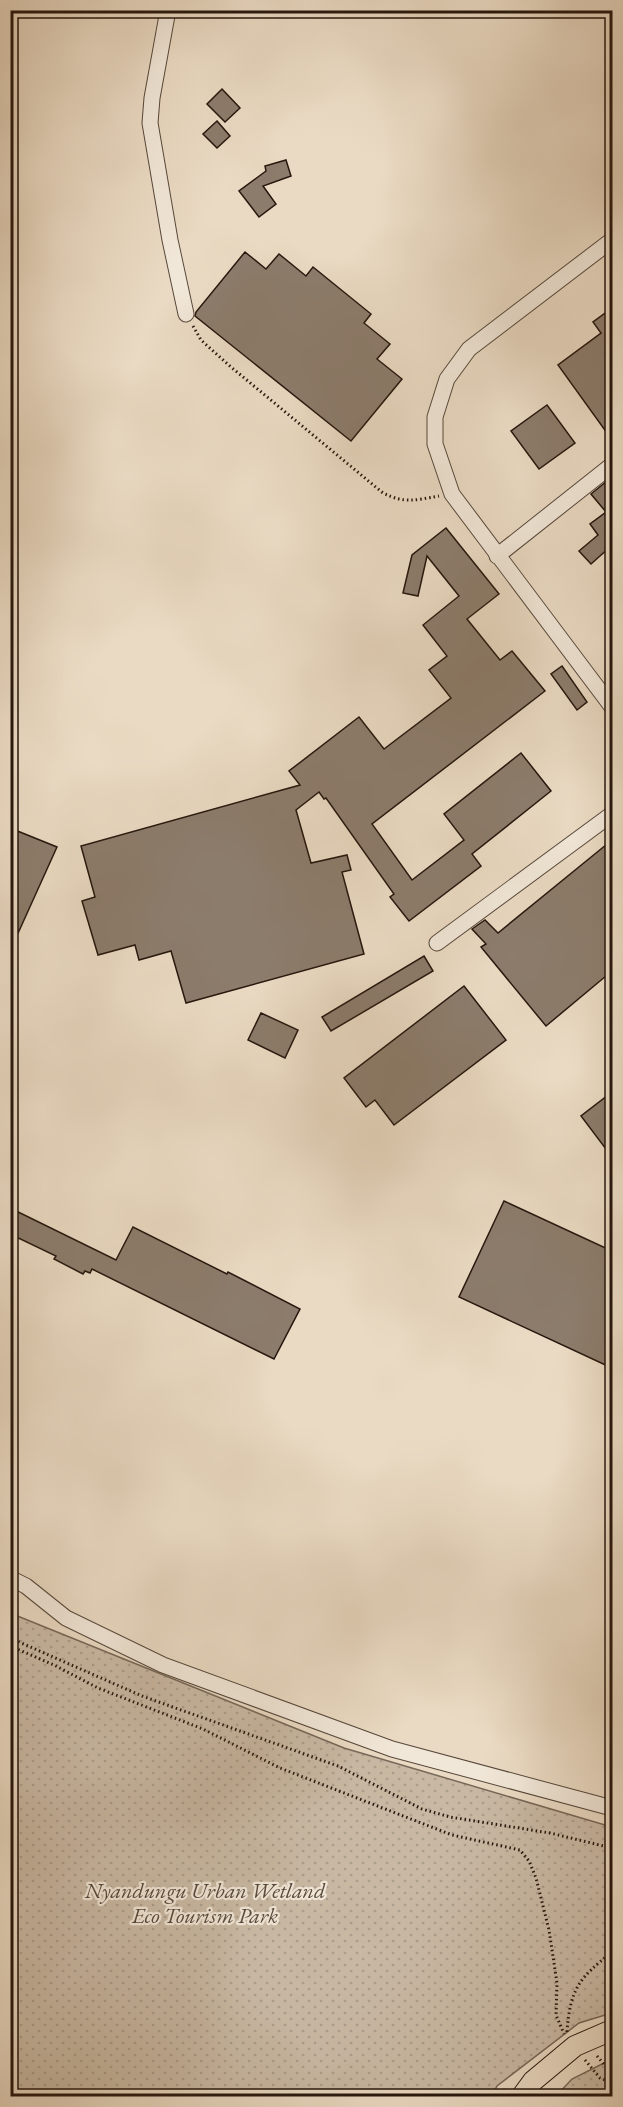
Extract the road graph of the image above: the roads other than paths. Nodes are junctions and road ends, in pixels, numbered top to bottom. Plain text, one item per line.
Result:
1 (168, 10) edge
2 (612, 240) edge
3 (186, 314) road end
4 (612, 465) edge
5 (497, 556) junction
6 (612, 707) edge
7 (612, 814) edge
8 (437, 943) dead end
9 (10, 1578) edge
10 (612, 1808) edge
11 (612, 2030) edge
12 (522, 2097) edge

1 - 3 street
2 - 5 street
4 - 5 street
5 - 6 street
7 - 8 street
9 - 10 street
11 - 12 main road

